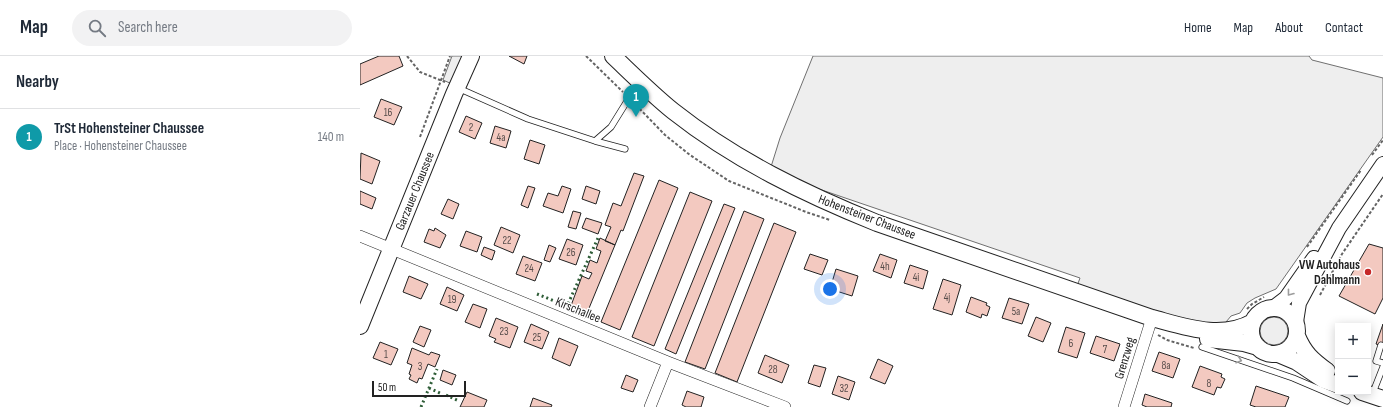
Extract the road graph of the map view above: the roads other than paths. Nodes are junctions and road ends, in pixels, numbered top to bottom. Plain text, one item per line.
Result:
1 (471, 56) edge
2 (613, 56) edge
3 (642, 84) junction
4 (457, 87) junction
5 (595, 141) junction
6 (625, 149) dead end
7 (1383, 164) edge
8 (1338, 228) junction
9 (360, 236) edge
10 (391, 248) junction
11 (1269, 302) junction
12 (1249, 316) junction
13 (1152, 318) junction
14 (360, 326) edge
15 (1296, 329) junction
16 (1381, 345) dead end
17 (1202, 347) dead end
18 (1258, 347) junction
19 (1278, 354) junction
20 (668, 362) junction
21 (1383, 363) edge
22 (1383, 367) edge
23 (1335, 377) edge
24 (1335, 384) edge
25 (1373, 395) edge
26 (1347, 401) dead end
27 (650, 407) edge
28 (785, 407) edge
29 (1124, 407) edge

1 - 4 main road, Garzauer Chaussee
2 - 3 main road, Hohensteiner Chaussee
3 - 5 lane
3 - 13 main road, Hohensteiner Chaussee
4 - 5 lane
4 - 10 main road, Garzauer Chaussee
5 - 6 lane
7 - 8 street
8 -> 11 street
8 - 15 street
9 - 10 street, Kirschallee
10 - 14 main road, Garzauer Chaussee
10 - 20 street, Kirschallee
11 - 12 main road
11 - 15 main road
12 - 13 main road, Hohensteiner Chaussee
12 - 18 main road
13 - 18 main road, Hohensteiner Chaussee
13 - 29 street, Grenzweg
15 - 19 main road
15 - 23 main road
16 - 21 lane
17 -> 26 lane
18 - 19 main road
19 - 24 main road
20 - 27 street
20 - 28 street, Kirschallee
22 - 25 lane

